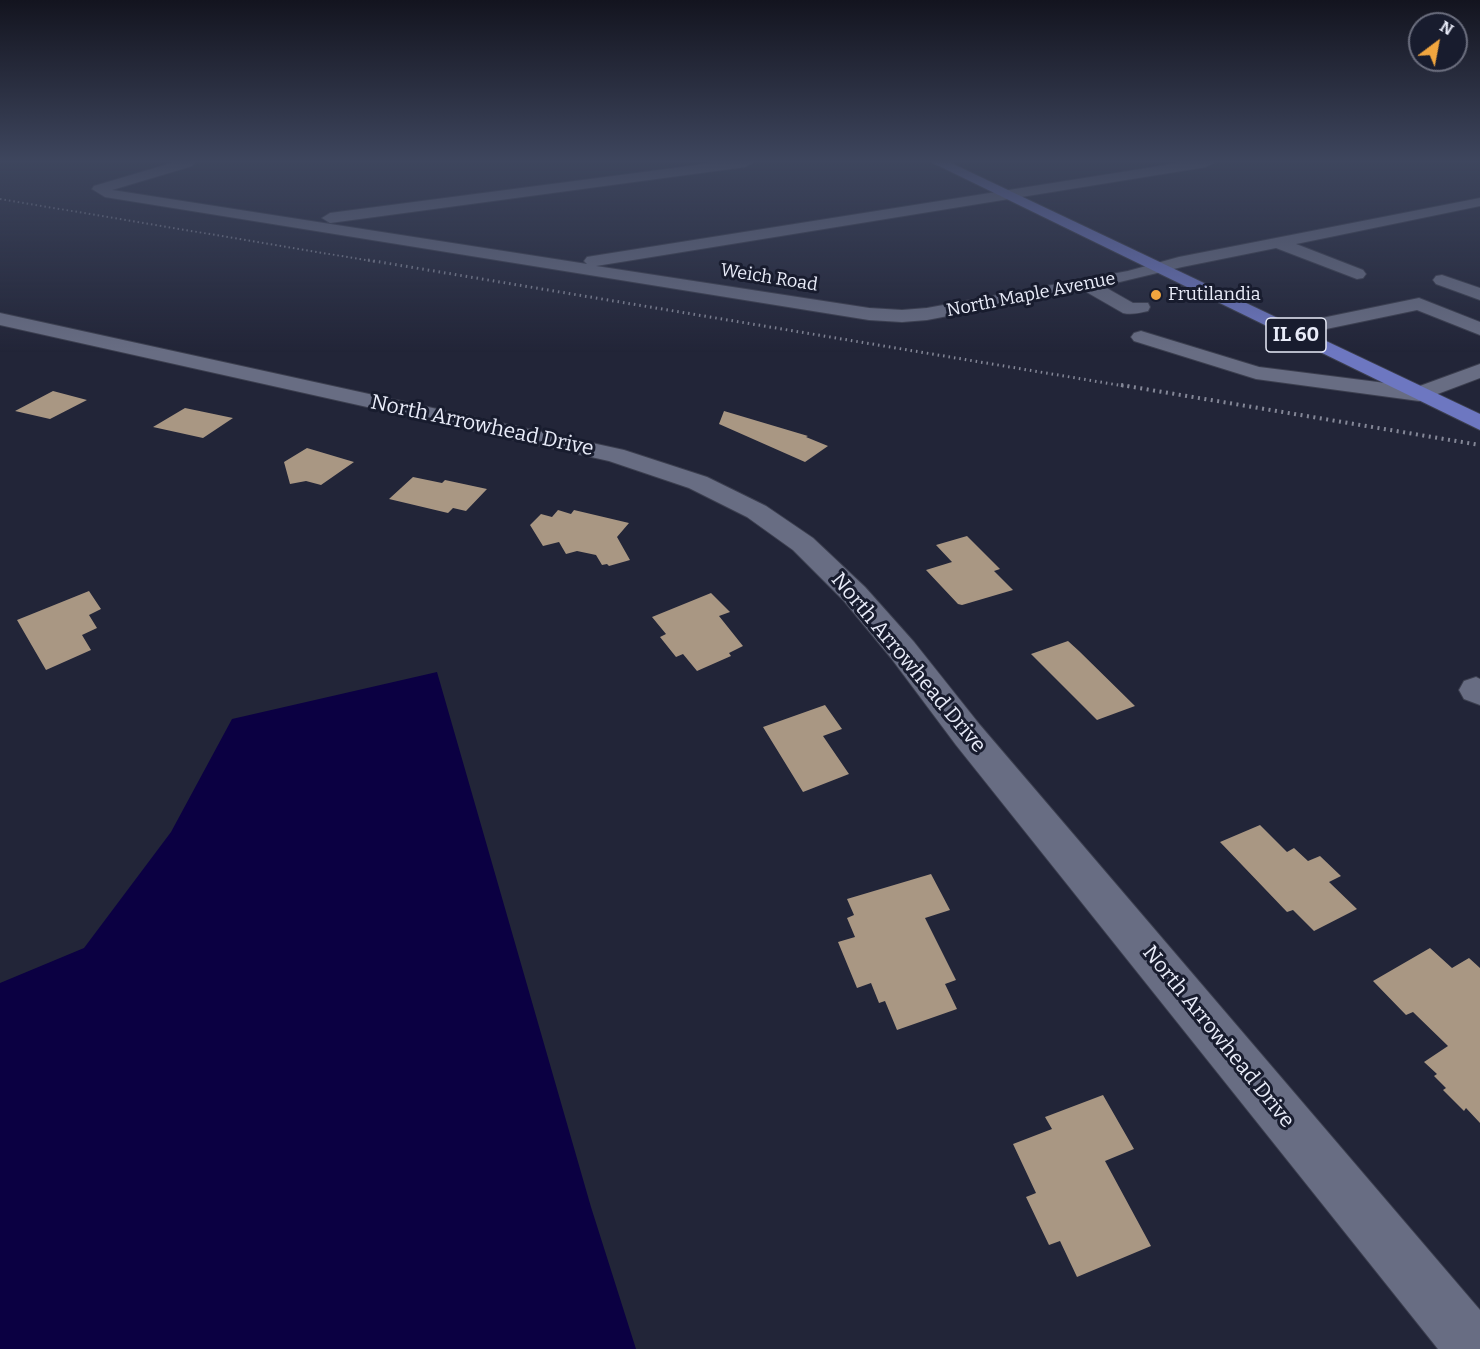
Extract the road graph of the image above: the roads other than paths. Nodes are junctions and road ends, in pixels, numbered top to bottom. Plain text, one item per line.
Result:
1 (311, 226) edge
2 (810, 226) edge
3 (1070, 226) edge
4 (1358, 226) edge
5 (1277, 242) junction
6 (578, 268) junction
7 (1158, 268) junction
8 (1358, 274) dead end
9 (1442, 280) dead end
10 (1085, 284) junction
11 (1480, 294) edge
12 (1141, 307) dead end
13 (902, 316) joint
14 (0, 319) edge
15 (1480, 329) edge
16 (1288, 331) junction
17 (1141, 337) dead end
18 (1480, 370) edge
19 (1419, 394) junction
20 (1480, 423) edge
21 (1475, 1349) edge

1 - 6 street, Weich Road
2 - 6 street
3 - 7 main road, IL 60
4 - 5 street, North Maple Avenue
5 - 7 street, North Maple Avenue
5 - 8 street
6 - 13 street, Weich Road
7 - 10 street, North Maple Avenue
7 - 16 main road, IL 60
9 - 11 street
10 - 12 street
10 - 13 street, North Maple Avenue
14 - 21 street, North Arrowhead Drive
15 - 16 street
16 - 19 main road, IL 60
17 - 19 street
18 - 19 street
19 - 20 main road, IL 60

